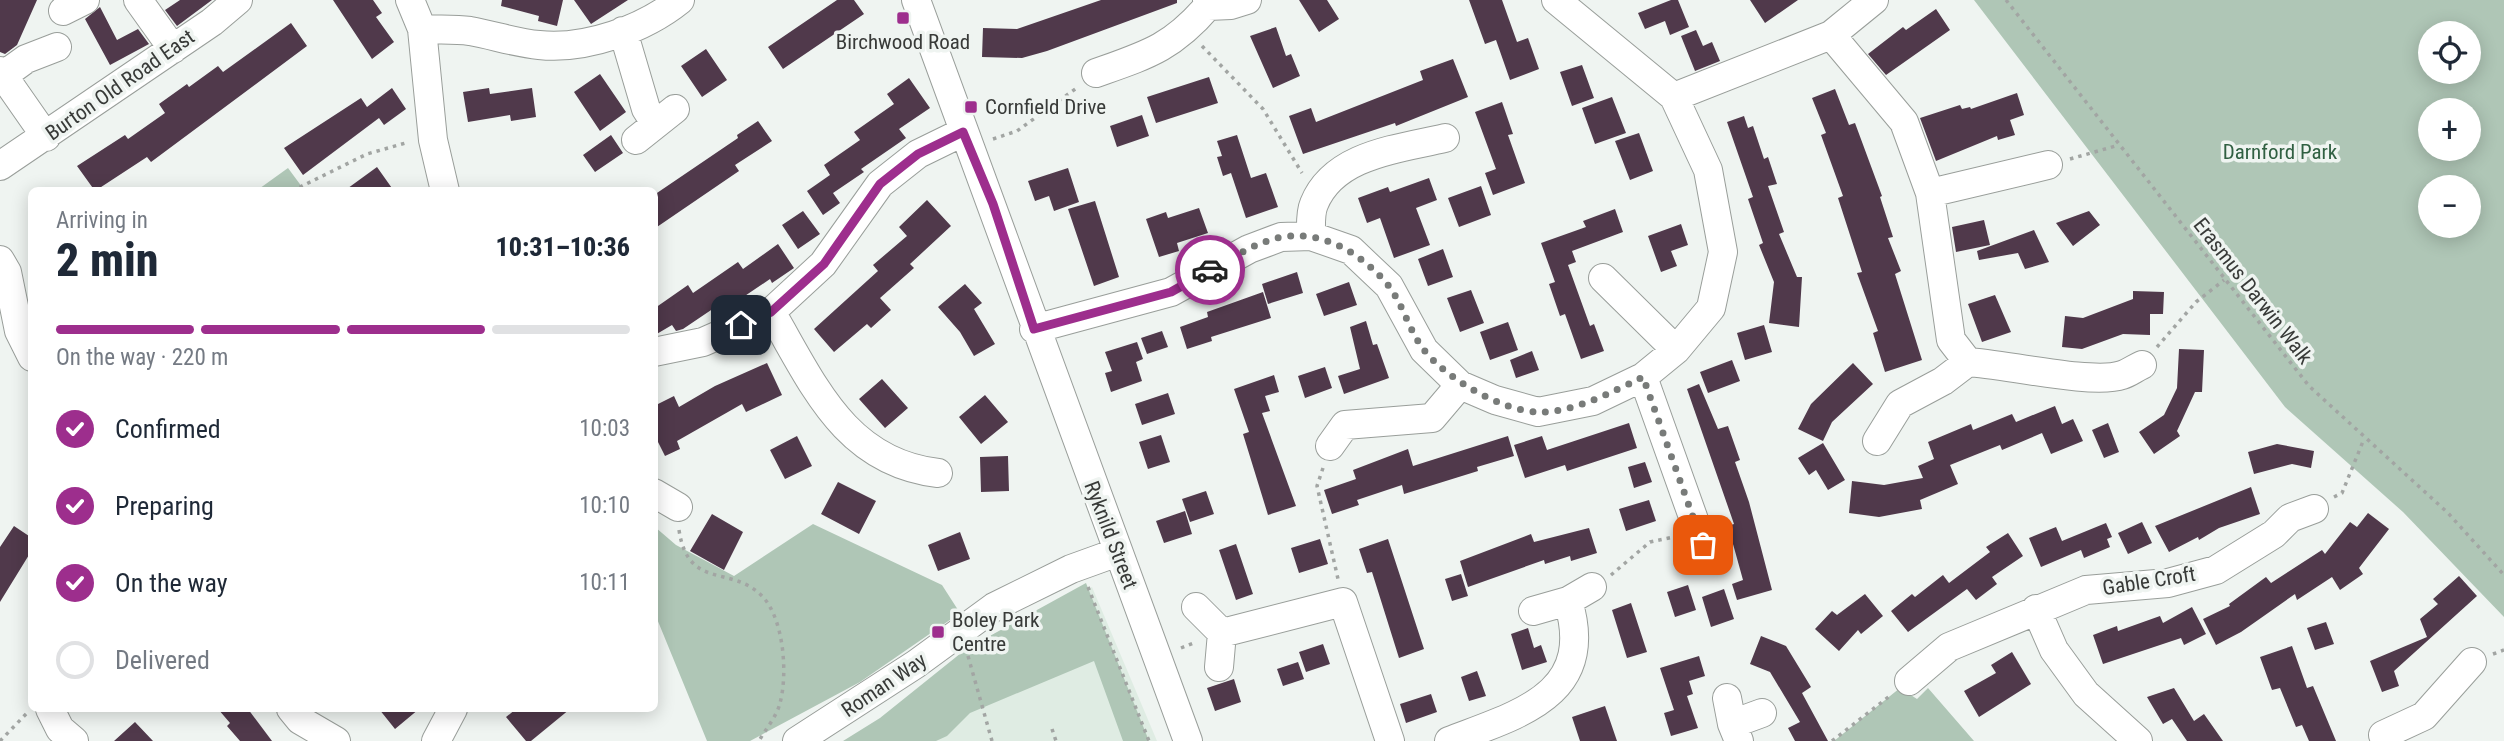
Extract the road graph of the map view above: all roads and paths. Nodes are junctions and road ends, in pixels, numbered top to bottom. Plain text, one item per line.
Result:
1 (138, 0) edge
2 (238, 0) edge
3 (410, 0) edge
4 (680, 0) edge
5 (916, 0) edge
6 (1247, 0) edge
7 (1556, 0) edge
8 (1874, 0) edge
9 (2006, 0) edge
10 (1207, 3) edge
11 (422, 29) junction
12 (624, 31) junction
13 (1186, 32) junction
14 (1830, 35) junction
15 (57, 47) dead end
16 (173, 49) junction
17 (2, 73) edge
18 (1097, 73) joint
19 (1674, 97) junction
20 (655, 124) dead end
21 (46, 137) junction
22 (967, 139) junction
23 (1445, 139) dead end
24 (433, 140) junction
25 (2119, 145) junction
26 (2048, 165) joint
27 (0, 166) edge
28 (300, 187) edge
29 (444, 187) edge
30 (1930, 193) junction
31 (1313, 205) junction
32 (1311, 236) junction
33 (0, 260) edge
34 (1603, 278) dead end
35 (2224, 280) junction
36 (771, 312) junction
37 (1034, 329) junction
38 (9, 335) edge
39 (1676, 350) junction
40 (658, 351) edge
41 (28, 354) edge
42 (1968, 362) junction
43 (1643, 377) junction
44 (2130, 380) joint
45 (1460, 385) junction
46 (2364, 439) junction
47 (1875, 440) dead end
48 (1327, 444) joint
49 (923, 476) dead end
50 (663, 503) edge
51 (2296, 508) joint
52 (1686, 534) junction
53 (1118, 552) junction
54 (1708, 559) dead end
55 (2504, 575) edge
56 (1086, 583) dead end
57 (1580, 594) junction
58 (1343, 601) junction
59 (1196, 607) dead end
60 (2036, 609) junction
61 (1532, 611) dead end
62 (1222, 634) junction
63 (967, 649) dead end
64 (1157, 656) junction
65 (2474, 662) dead end
66 (1219, 667) dead end
67 (1910, 681) joint
68 (28, 712) edge
69 (52, 712) edge
70 (293, 712) edge
71 (451, 712) edge
72 (1762, 713) dead end
73 (1733, 721) edge
74 (1052, 729) dead end
75 (2381, 730) edge
76 (810, 738) edge
77 (0, 741) edge
78 (74, 741) edge
79 (336, 741) edge
80 (436, 741) edge
81 (759, 741) edge
82 (992, 741) edge
83 (1056, 741) edge
84 (1149, 741) edge
85 (1188, 741) edge
86 (1390, 741) edge
87 (1448, 741) edge
88 (1832, 741) edge
89 (2138, 741) edge

1 - 16 street
2 - 16 street, Burton Old Road East
3 - 11 street
4 - 12 street
5 - 22 street, Ryknild Street
6 - 10 street
7 - 19 street
8 - 14 street
9 - 25 path, Erasmus Darwin Walk
10 - 13 street
11 - 12 street
11 - 24 street
12 - 20 street
13 - 18 street
13 - 31 path
14 - 19 street
14 - 30 street
15 - 17 street
16 - 21 street, Burton Old Road East
17 - 21 street
18 - 22 path
19 - 39 street
21 - 27 street, Burton Old Road East
22 - 36 street
22 - 37 street, Ryknild Street
23 - 31 street
24 - 28 path
24 - 29 street
25 - 26 path
25 - 35 path, Erasmus Darwin Walk
26 - 30 street
30 - 42 street
31 - 32 street
32 - 37 street
32 - 45 street
33 - 38 street
34 - 39 street
35 - 44 path
35 - 46 path, Erasmus Darwin Walk
36 - 40 street
36 - 49 street
37 - 53 street, Ryknild Street
38 - 41 street
39 - 43 street
42 - 44 street
42 - 47 street
43 - 45 street
43 - 52 street
45 - 48 street
46 - 51 path
46 - 55 path, Erasmus Darwin Walk
48 - 58 path
50 - 81 path
51 - 60 street, Gable Croft
52 - 54 street
52 - 57 path
53 - 64 street, Ryknild Street
53 - 76 street, Roman Way
56 - 84 path
57 - 61 street
57 - 87 street
58 - 62 street
58 - 86 street
59 - 62 street
60 - 67 street, Gable Croft
60 - 89 street
62 - 64 path
62 - 66 street
63 - 82 path
64 - 85 street, Ryknild Street
65 - 75 street
67 - 88 path
68 - 77 path
69 - 78 street
70 - 79 street
71 - 80 street
72 - 73 street
74 - 83 path

